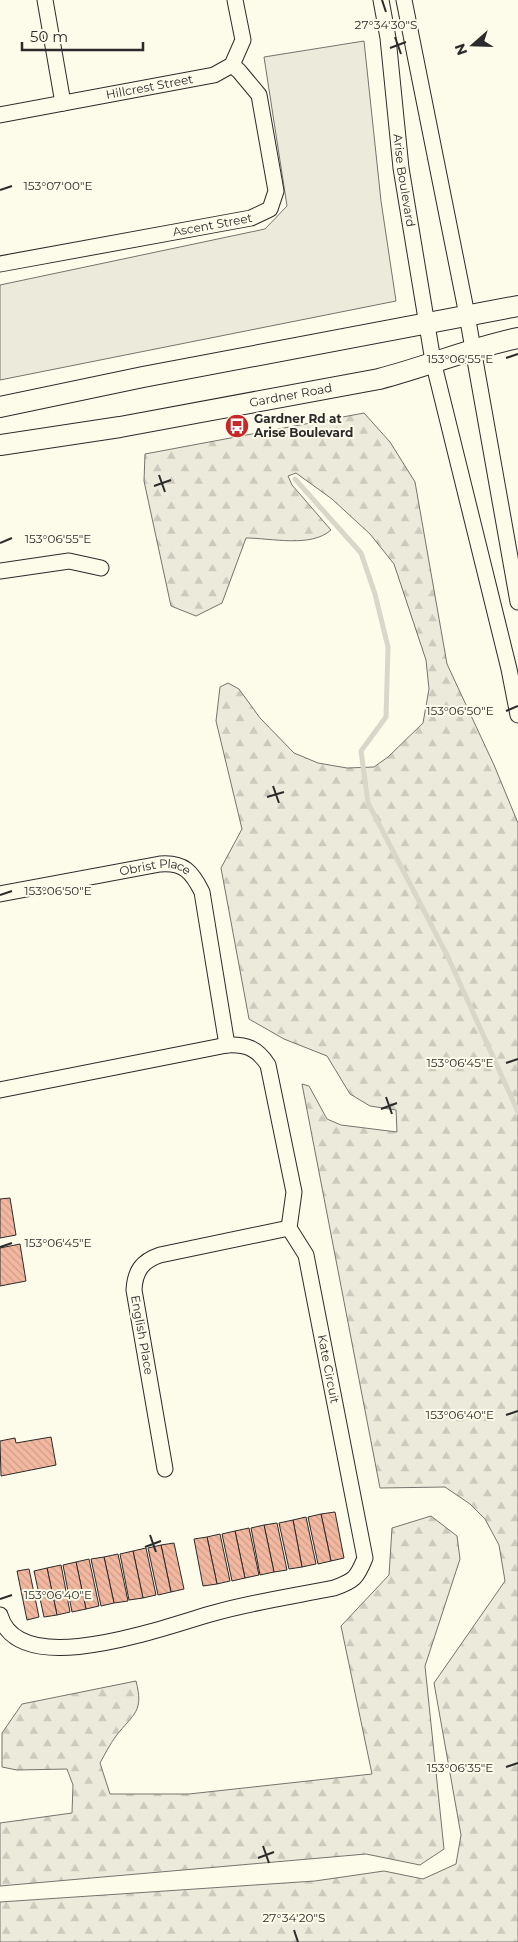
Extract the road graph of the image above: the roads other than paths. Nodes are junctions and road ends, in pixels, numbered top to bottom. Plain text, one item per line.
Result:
1 (45, 0) edge
2 (235, 0) edge
3 (381, 0) edge
4 (404, 0) edge
5 (232, 65) junction
6 (64, 103) junction
7 (0, 115) edge
8 (0, 264) edge
9 (518, 306) edge
10 (467, 315) junction
11 (426, 323) junction
12 (518, 338) edge
13 (472, 348) junction
14 (433, 361) junction
15 (0, 407) edge
16 (0, 445) edge
17 (101, 568) dead end
18 (0, 572) edge
19 (518, 602) edge
20 (514, 669) edge
21 (518, 715) edge
22 (0, 894) edge
23 (227, 1045) junction
24 (0, 1090) edge
25 (289, 1228) junction
26 (166, 1469) dead end
27 (0, 1615) edge

1 - 6 street
2 - 5 street
3 - 11 street, Arise Boulevard
4 - 10 street
5 - 6 street, Hillcrest Street
5 - 8 street, Ascent Street
6 - 7 street, Hillcrest Street
9 - 10 street
10 - 11 street
10 - 13 street
11 - 14 street, Arise Boulevard
11 - 15 street
12 - 13 street, Gardner Road
13 - 14 street, Gardner Road
13 - 19 street
14 - 16 street, Gardner Road
14 - 20 street, Arise Boulevard
17 - 18 street
20 - 21 street, Arise Boulevard
22 - 23 street, Obrist Place
23 - 24 street
23 - 25 street
25 - 26 street, English Place
25 - 27 street, Kate Circuit

